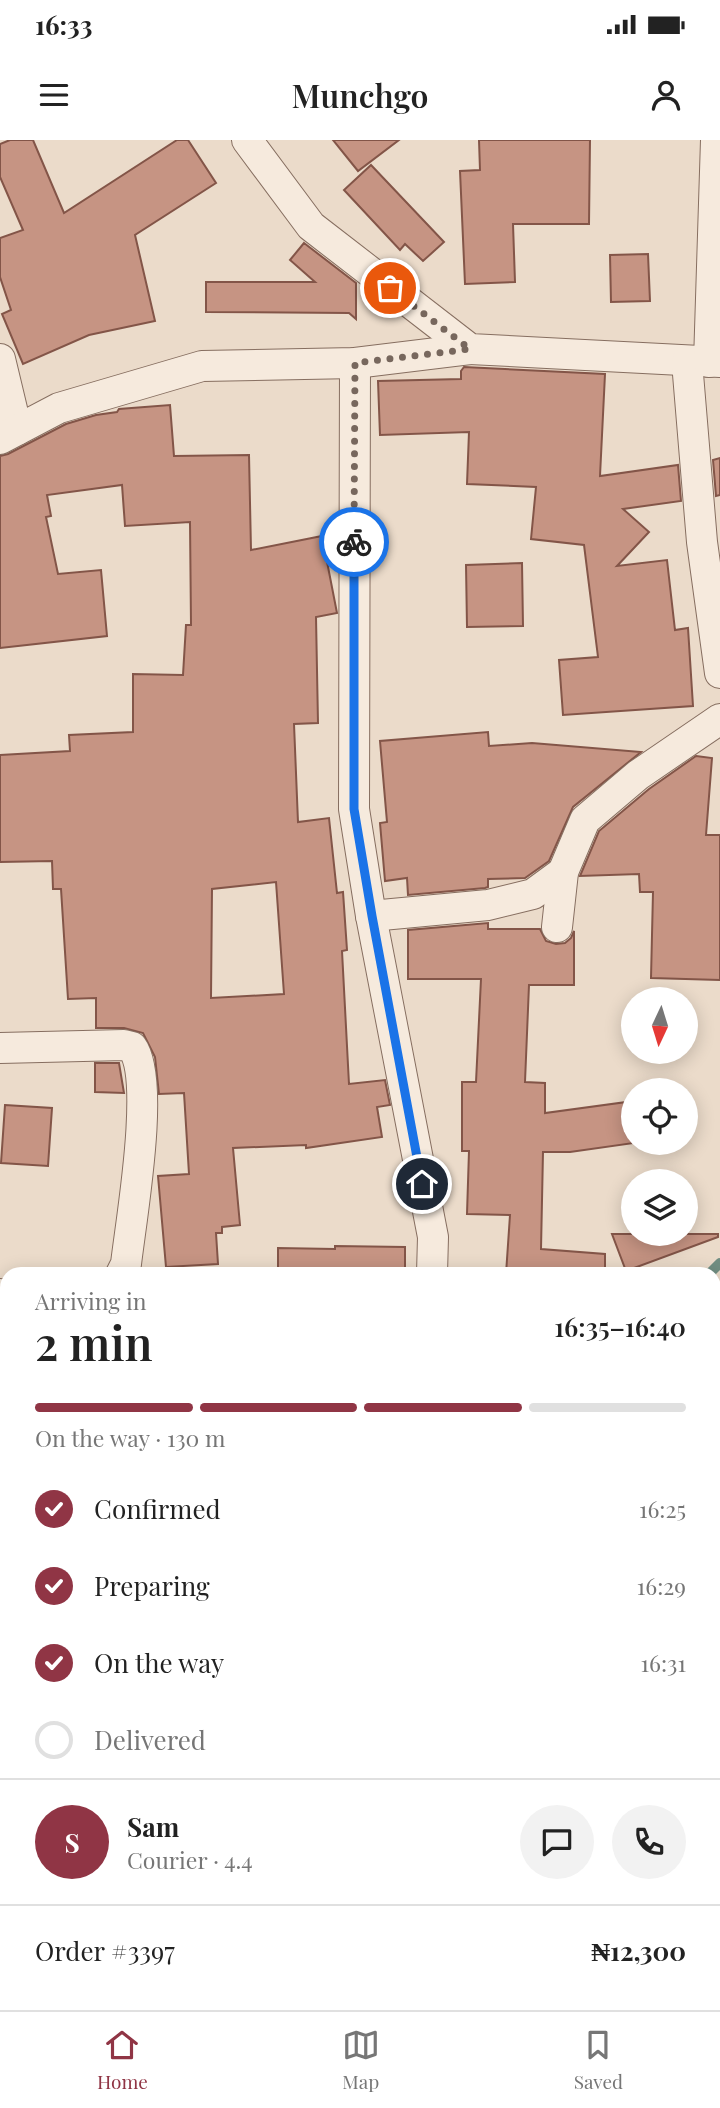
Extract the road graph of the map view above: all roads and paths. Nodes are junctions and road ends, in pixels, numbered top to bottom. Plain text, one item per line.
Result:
1 (247, 140) edge
2 (716, 140) edge
3 (470, 349) junction
4 (0, 359) edge
5 (705, 362) edge
6 (355, 363) junction
7 (9, 435) edge
8 (718, 644) edge
9 (720, 673) edge
10 (720, 719) edge
11 (563, 872) junction
12 (372, 916) junction
13 (557, 927) dead end
14 (0, 1048) edge
15 (124, 1267) edge
16 (432, 1267) edge

1 - 3 street
2 - 5 street
3 - 5 street
3 - 6 street
4 - 7 street
5 - 8 street
6 - 7 street
6 - 12 street
8 - 9 street
10 - 11 street
11 - 12 street
11 - 13 street
12 - 16 street
14 - 15 street

